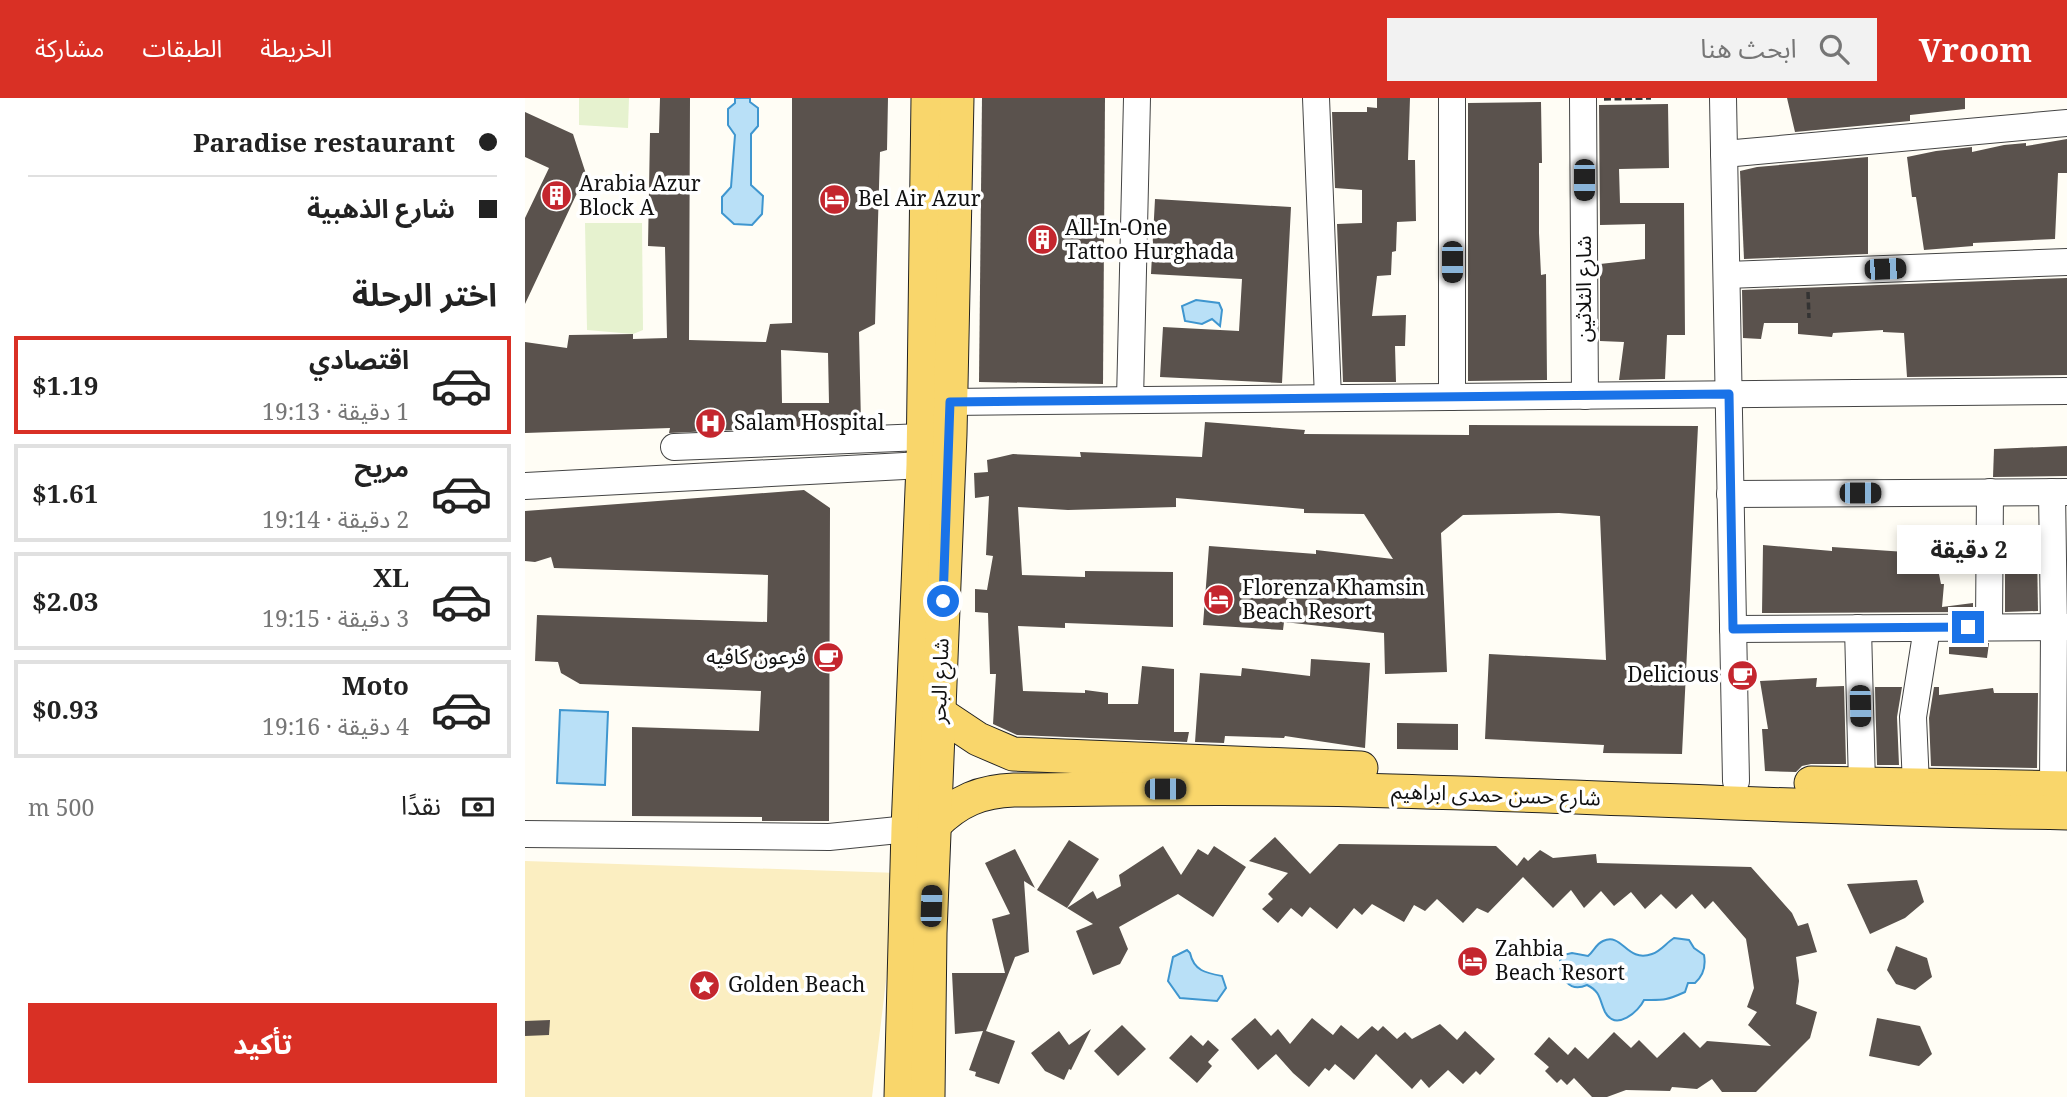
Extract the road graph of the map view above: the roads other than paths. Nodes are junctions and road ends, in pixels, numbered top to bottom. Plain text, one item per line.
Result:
1 (927, 98) edge
2 (957, 98) edge
3 (1136, 98) edge
4 (1316, 98) edge
5 (1452, 98) edge
6 (1723, 98) edge
7 (1583, 99) edge
8 (2067, 123) edge
9 (1724, 154) junction
10 (2067, 262) edge
11 (1727, 275) junction
12 (2067, 391) edge
13 (1729, 394) junction
14 (1585, 396) junction
15 (1452, 397) junction
16 (1328, 398) junction
17 (1130, 400) junction
18 (950, 402) junction
19 (674, 447) dead end
20 (923, 451) junction
21 (525, 486) edge
22 (1990, 492) junction
23 (2059, 492) edge
24 (1730, 494) junction
25 (1989, 627) junction
26 (2061, 627) edge
27 (1858, 628) junction
28 (1927, 628) junction
29 (1733, 629) junction
30 (939, 713) junction
31 (1013, 754) junction
32 (1736, 781) junction
33 (1862, 784) junction
34 (1916, 785) junction
35 (1014, 790) junction
36 (2062, 796) edge
37 (921, 827) junction
38 (525, 834) edge
39 (901, 1097) edge
40 (928, 1097) edge

1 - 20 main road, شارع البحر
2 - 18 main road, شارع البحر
3 - 17 street
4 - 16 street
5 - 15 street
6 - 9 street
7 - 14 street, شارع الثلاثين
8 - 9 street
9 - 11 street
10 - 11 street
11 - 13 street
12 - 13 street
13 - 14 street
13 - 24 street
14 - 15 street
15 - 16 street
16 - 17 street
17 - 18 street
18 - 30 main road, شارع البحر
19 - 20 street
20 - 21 street
20 - 37 main road, شارع البحر
22 - 23 street
22 - 24 street
22 - 25 street
23 - 26 street
24 - 29 street
25 - 26 street
25 - 28 street
26 - 36 street
27 - 28 street
27 - 29 street
27 - 33 street
28 - 34 street
29 - 32 street
30 - 31 main road, شارع حسن حمدى ابراهيم
30 - 37 main road, شارع البحر
31 - 32 main road, شارع حسن حمدى ابراهيم
31 - 35 main road
32 - 33 main road, شارع حسن حمدى ابراهيم
33 - 34 main road, شارع حسن حمدى ابراهيم
34 - 36 main road, شارع حسن حمدى ابراهيم
35 - 36 main road, شارع حسن حمدى ابراهيم
35 - 37 main road, شارع حسن حمدى ابراهيم
37 - 38 street
37 - 39 main road, شارع البحر
37 - 40 main road, شارع البحر

